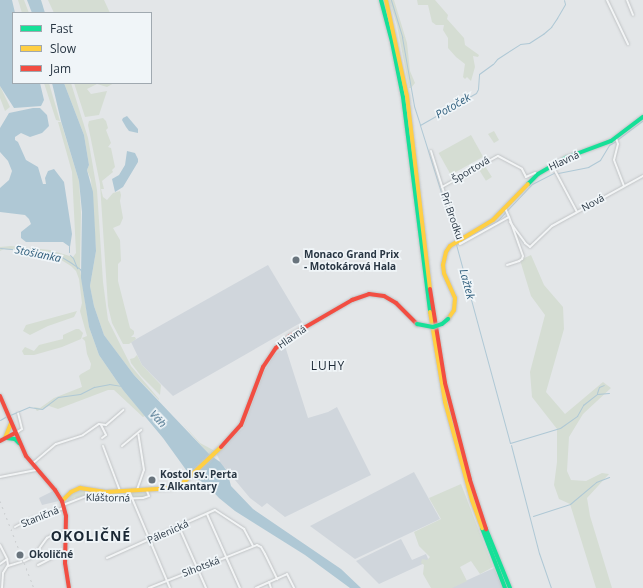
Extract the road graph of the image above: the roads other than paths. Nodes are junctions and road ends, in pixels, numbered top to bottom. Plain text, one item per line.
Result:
1 (381, 0) edge
2 (386, 0) edge
3 (607, 0) edge
4 (627, 0) edge
5 (633, 15) dead end
6 (628, 44) dead end
7 (643, 117) edge
8 (616, 137) junction
9 (431, 151) dead end
10 (552, 165) junction
11 (538, 174) junction
12 (643, 176) edge
13 (624, 186) junction
14 (442, 187) junction
15 (506, 210) junction
16 (577, 212) junction
17 (509, 217) junction
18 (510, 222) junction
19 (458, 241) junction
20 (507, 265) dead end
21 (0, 396) edge
22 (123, 410) dead end
23 (18, 413) dead end
24 (11, 424) junction
25 (100, 424) junction
26 (142, 430) dead end
27 (15, 433) junction
28 (138, 434) junction
29 (5, 438) junction
30 (102, 438) dead end
31 (0, 441) edge
32 (19, 443) junction
33 (103, 446) dead end
34 (122, 446) dead end
35 (31, 465) junction
36 (36, 470) junction
37 (0, 477) edge
38 (189, 478) joint
39 (129, 490) junction
40 (138, 490) junction
41 (147, 490) junction
42 (120, 491) junction
43 (131, 498) junction
44 (63, 505) junction
45 (207, 514) junction
46 (15, 527) dead end
47 (179, 527) junction
48 (66, 533) junction
49 (149, 540) junction
50 (0, 545) edge
51 (253, 546) junction
52 (65, 553) junction
53 (226, 557) junction
54 (107, 558) dead end
55 (7, 559) junction
56 (0, 564) edge
57 (38, 565) dead end
58 (8, 566) junction
59 (197, 568) junction
60 (277, 579) junction
61 (166, 580) junction
62 (269, 582) junction
63 (2, 588) edge
64 (69, 588) edge
65 (149, 588) edge
66 (170, 588) edge
67 (206, 588) edge
68 (240, 588) edge
69 (256, 588) edge
70 (271, 588) edge
71 (294, 588) edge
72 (505, 588) edge
73 (510, 588) edge

1 - 72 main road
2 - 73 main road
3 - 6 street
4 - 5 street
7 - 8 main road, Hlavná
8 - 10 main road, Hlavná
8 - 13 street
9 - 14 street, Pri Brodku
10 - 11 main road, Hlavná
10 - 16 street
11 - 14 street, Športová
11 - 15 main road, Hlavná
12 - 13 street, Nová
13 - 16 street, Nová
14 - 19 street, Pri Brodku
15 - 17 street
15 - 19 main road, Hlavná
16 - 18 street, Nová
17 - 18 street
17 - 19 street, Pri Brodku
18 - 20 street
19 - 38 main road, Hlavná, bridge
21 - 24 main road
22 - 25 street
23 - 27 street
24 - 27 main road
24 - 29 main road
25 - 30 street
25 - 35 street
26 - 28 street
27 - 29 main road
27 - 32 main road
28 - 34 street
28 - 40 street
29 - 31 main road
29 - 32 main road
32 - 35 main road
33 - 42 street
35 - 36 main road
36 - 37 street
36 - 44 main road
38 - 41 main road, Kláštorná
39 - 40 main road, Kláštorná
39 - 42 main road, Kláštorná
39 - 43 street
40 - 41 main road, Kláštorná
41 - 43 street, Kláštorná
42 - 44 main road, Kláštorná
43 - 44 street, Kláštorná
43 - 49 street
44 - 46 street, Staničná
44 - 48 main road
45 - 47 street, Pálenická
45 - 51 street
45 - 53 street
47 - 49 street, Pálenická
47 - 59 street
48 - 52 main road
48 - 58 street
49 - 54 street, Pálenická
49 - 61 street
50 - 55 street
51 - 53 street, Sihotská
51 - 60 street
52 - 57 street
52 - 64 main road
53 - 59 street, Sihotská
53 - 68 street
55 - 56 street
55 - 58 street
58 - 63 street
59 - 61 street, Sihotská
59 - 67 street
60 - 62 street
60 - 71 street
61 - 65 street, Sihotská
61 - 66 street
62 - 69 street
62 - 70 street

